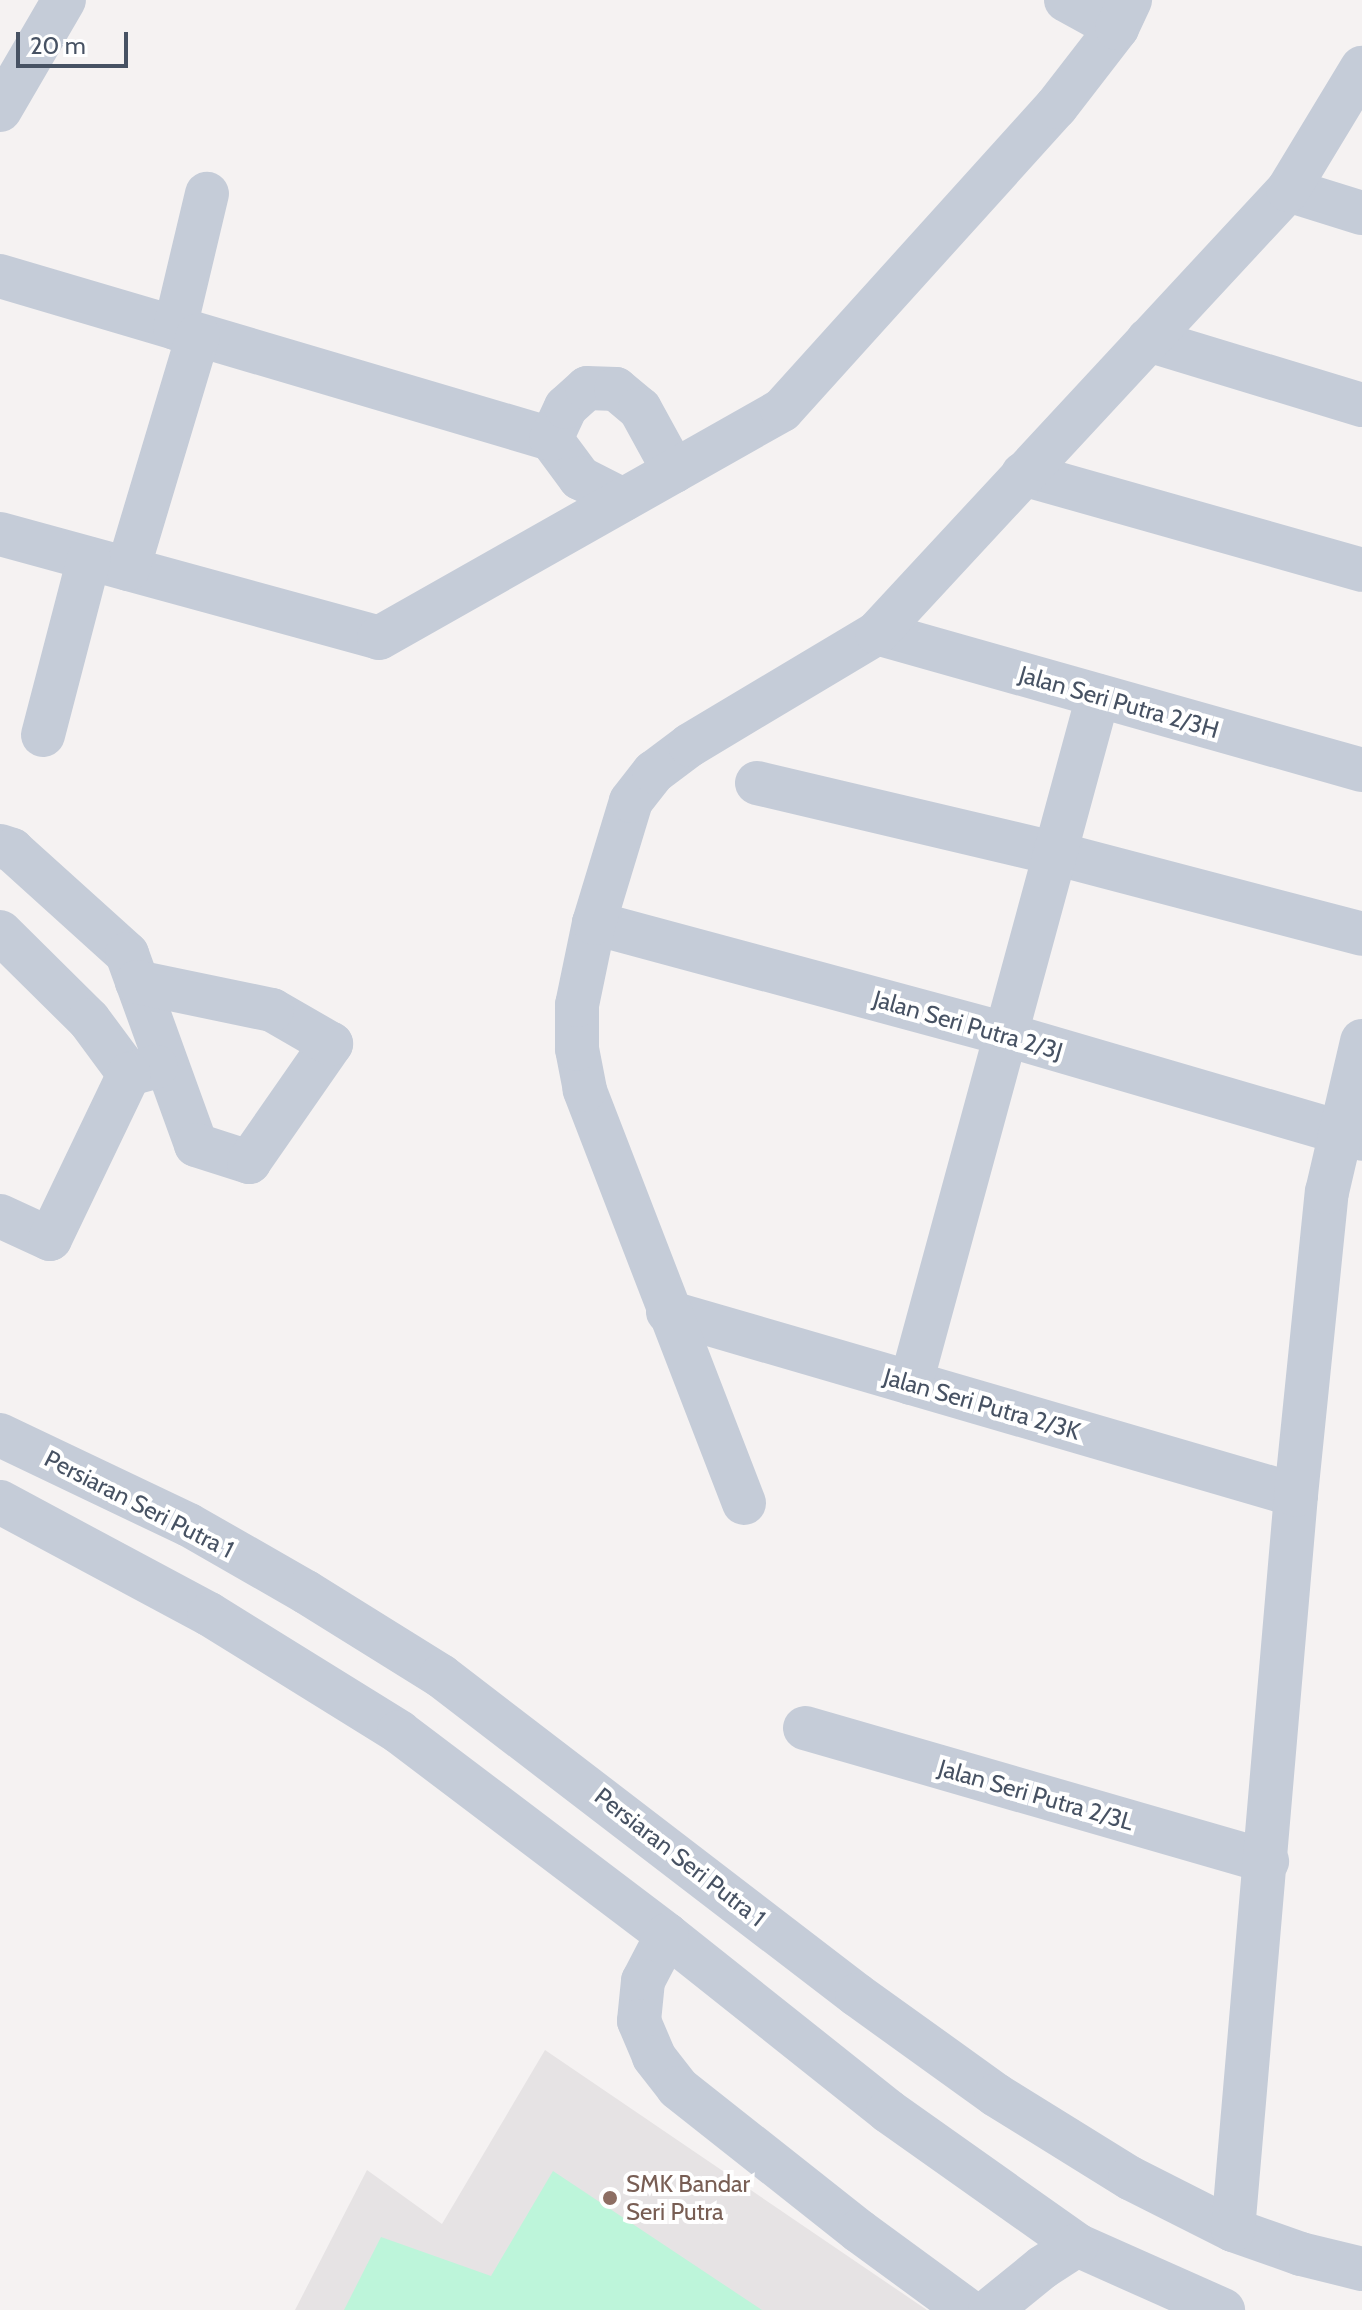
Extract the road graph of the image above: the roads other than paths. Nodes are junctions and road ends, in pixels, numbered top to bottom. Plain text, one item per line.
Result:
1 (64, 0) edge
2 (1066, 0) edge
3 (1123, 14) edge
4 (1362, 68) edge
5 (0, 110) edge
6 (1288, 190) junction
7 (207, 194) dead end
8 (1362, 213) edge
9 (0, 276) edge
10 (187, 331) junction
11 (1148, 340) junction
12 (1362, 405) edge
13 (551, 439) junction
14 (674, 471) junction
15 (1023, 474) junction
16 (623, 500) junction
17 (0, 534) edge
18 (108, 564) junction
19 (1362, 570) edge
20 (877, 633) junction
21 (1098, 696) junction
22 (43, 735) dead end
23 (1362, 770) edge
24 (757, 783) dead end
25 (0, 846) edge
26 (1054, 853) junction
27 (594, 923) junction
28 (0, 932) edge
29 (1362, 934) edge
30 (137, 982) junction
31 (1004, 1034) junction
32 (1362, 1041) edge
33 (148, 1070) junction
34 (1351, 1136) edge
35 (0, 1216) edge
36 (668, 1312) junction
37 (911, 1383) junction
38 (0, 1435) edge
39 (1296, 1495) junction
40 (0, 1502) edge
41 (744, 1503) dead end
42 (805, 1728) dead end
43 (1267, 1861) junction
44 (667, 1935) junction
45 (1233, 2230) junction
46 (1077, 2245) junction
47 (1362, 2269) edge
48 (967, 2310) edge
49 (990, 2310) edge
50 (1223, 2310) edge

1 - 5 street
2 - 3 street
3 - 14 street
4 - 6 street
6 - 8 street
6 - 11 street
7 - 10 street
9 - 10 street
10 - 13 street
10 - 18 street
11 - 12 street
11 - 15 street
13 - 14 street
13 - 16 street
14 - 16 street
15 - 19 street
15 - 20 street
16 - 18 street
17 - 18 street
18 - 22 street
20 - 21 street, Jalan Seri Putra 2/3H
20 - 27 street
21 - 23 street, Jalan Seri Putra 2/3H
21 - 26 street
24 - 26 street
25 - 30 street
26 - 29 street
26 - 31 street
27 - 31 street, Jalan Seri Putra 2/3J
27 - 36 street
28 - 33 street
30 - 33 street
30 - 33 street
31 - 34 street, Jalan Seri Putra 2/3J
31 - 37 street
32 - 34 street
33 - 35 street
34 - 39 street
36 - 37 street, Jalan Seri Putra 2/3K
36 - 41 street
37 - 39 street, Jalan Seri Putra 2/3K
38 - 45 street, Persiaran Seri Putra 1
39 - 43 street
40 - 44 street
42 - 43 street, Jalan Seri Putra 2/3L
43 - 45 street
44 - 46 street
44 - 48 street
45 - 47 street, Persiaran Seri Putra 1
46 - 49 street
46 - 50 street

